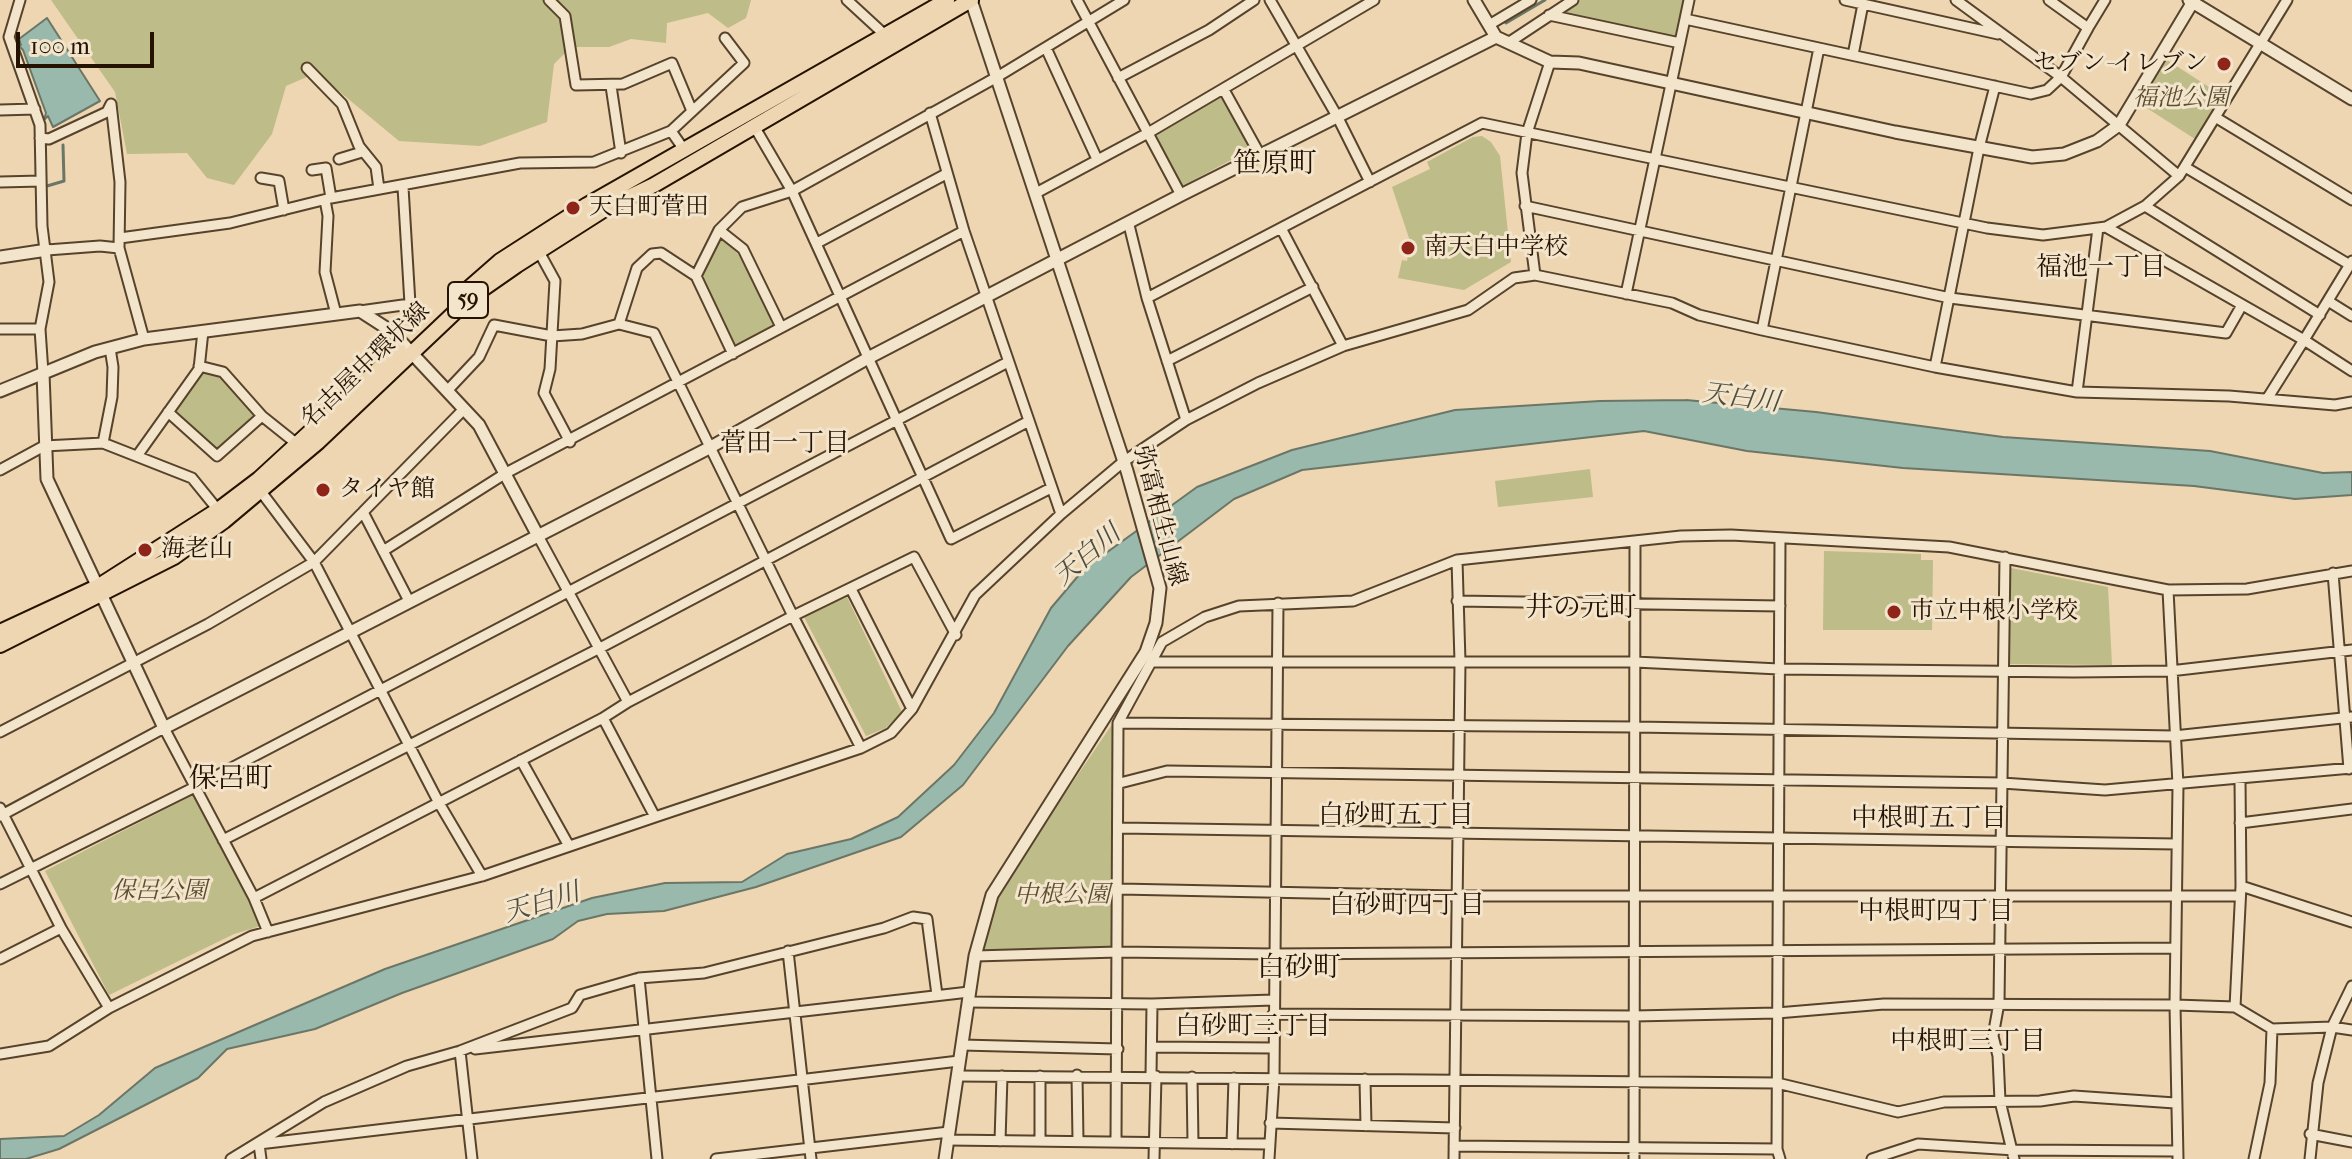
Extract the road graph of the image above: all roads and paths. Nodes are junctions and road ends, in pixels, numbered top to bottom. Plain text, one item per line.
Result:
1 (20, 0) edge
2 (549, 0) edge
3 (847, 0) edge
4 (947, 0) edge
5 (971, 0) edge
6 (1077, 0) edge
7 (1124, 0) edge
8 (1254, 0) edge
9 (1270, 0) edge
10 (1374, 0) edge
11 (1474, 0) edge
12 (1531, 0) edge
13 (1573, 0) edge
14 (1689, 0) edge
15 (1845, 0) edge
16 (1956, 0) edge
17 (2049, 0) edge
18 (2105, 0) edge
19 (2287, 0) edge
20 (2192, 1) edge
21 (1863, 4) junction
22 (1549, 15) junction
23 (1685, 19) junction
24 (1088, 22) junction
25 (1489, 25) junction
26 (2088, 28) junction
27 (885, 35) junction
28 (2004, 35) junction
29 (4, 37) edge
30 (1496, 37) junction
31 (725, 38) dead end
32 (1508, 43) junction
33 (1680, 43) junction
34 (2260, 43) junction
35 (1298, 47) junction
36 (1046, 48) junction
37 (1819, 48) junction
38 (1853, 55) junction
39 (1550, 62) junction
40 (307, 68) dead end
41 (997, 77) junction
42 (2061, 77) junction
43 (1118, 78) junction
44 (1670, 83) junction
45 (611, 86) junction
46 (1995, 86) junction
47 (1224, 90) junction
48 (2352, 99) edge
49 (35, 109) junction
50 (0, 110) edge
51 (692, 111) junction
52 (1807, 111) junction
53 (930, 113) junction
54 (1337, 116) junction
55 (2215, 117) junction
56 (2119, 125) junction
57 (754, 126) junction
58 (671, 131) junction
59 (1148, 133) junction
60 (1527, 133) junction
61 (40, 138) junction
62 (1979, 148) junction
63 (685, 151) junction
64 (362, 152) junction
65 (621, 153) junction
66 (1260, 155) junction
67 (339, 159) dead end
68 (1097, 159) junction
69 (1655, 161) junction
70 (312, 170) dead end
71 (2182, 171) junction
72 (946, 174) junction
73 (261, 178) dead end
74 (41, 181) junction
75 (0, 182) edge
76 (1370, 182) junction
77 (403, 187) junction
78 (1793, 188) junction
79 (379, 189) junction
80 (792, 191) junction
81 (1036, 193) junction
82 (1181, 195) junction
83 (328, 199) junction
84 (2352, 200) edge
85 (1525, 206) junction
86 (2145, 206) junction
87 (284, 210) junction
88 (1966, 223) junction
89 (1129, 225) junction
90 (1281, 228) junction
91 (2102, 228) junction
92 (719, 230) junction
93 (964, 231) junction
94 (1639, 231) junction
95 (120, 243) junction
96 (817, 243) junction
97 (47, 250) junction
98 (538, 250) junction
99 (0, 257) edge
100 (1778, 260) junction
101 (1058, 261) junction
102 (2351, 263) edge
103 (1535, 275) junction
104 (696, 276) junction
105 (2341, 279) junction
106 (2352, 285) edge
107 (1313, 287) junction
108 (1626, 294) junction
109 (840, 295) junction
110 (989, 295) junction
111 (1147, 298) junction
112 (1950, 298) junction
113 (2328, 301) junction
114 (2242, 305) junction
115 (360, 311) junction
116 (336, 314) junction
117 (2089, 314) junction
118 (2320, 315) junction
119 (2352, 316) edge
120 (619, 324) junction
121 (781, 327) junction
122 (0, 329) edge
123 (40, 329) junction
124 (1762, 330) junction
125 (203, 331) junction
126 (552, 336) junction
127 (144, 339) junction
128 (2304, 340) junction
129 (1343, 346) junction
130 (110, 348) junction
131 (407, 348) junction
132 (733, 354) junction
133 (870, 357) junction
134 (1167, 361) junction
135 (1008, 362) junction
136 (199, 366) junction
137 (1935, 367) junction
138 (2352, 371) edge
139 (43, 373) junction
140 (681, 382) junction
141 (0, 391) edge
142 (447, 391) junction
143 (2077, 392) junction
144 (2267, 399) junction
145 (2352, 402) edge
146 (464, 409) junction
147 (168, 412) junction
148 (262, 416) junction
149 (898, 419) junction
150 (1186, 420) junction
151 (1029, 421) junction
152 (570, 442) junction
153 (103, 443) junction
154 (297, 444) junction
155 (44, 446) junction
156 (709, 448) junction
157 (137, 456) junction
158 (1125, 466) junction
159 (0, 470) edge
160 (506, 473) junction
161 (924, 476) junction
162 (1051, 488) junction
163 (262, 493) junction
164 (737, 503) junction
165 (218, 510) junction
166 (363, 512) junction
167 (1061, 514) junction
168 (537, 534) junction
169 (1780, 539) junction
170 (1635, 543) junction
171 (383, 551) junction
172 (2005, 557) junction
173 (1457, 560) junction
174 (314, 562) junction
175 (766, 562) junction
176 (2352, 571) edge
177 (2333, 573) junction
178 (851, 589) junction
179 (2168, 590) junction
180 (101, 591) junction
181 (570, 591) junction
182 (409, 601) junction
183 (1457, 601) junction
184 (1635, 602) junction
185 (1278, 603) junction
186 (1780, 606) junction
187 (793, 616) junction
188 (349, 631) junction
189 (0, 632) edge
190 (956, 635) junction
191 (0, 645) edge
192 (600, 648) junction
193 (2352, 650) edge
194 (2338, 652) junction
195 (1151, 662) junction
196 (1460, 662) junction
197 (1635, 662) junction
198 (134, 663) junction
199 (1277, 664) junction
200 (1779, 669) junction
201 (2004, 669) junction
202 (2170, 671) junction
203 (380, 690) junction
204 (628, 702) junction
205 (912, 709) junction
206 (2348, 717) edge
207 (603, 718) junction
208 (1118, 723) junction
209 (1276, 727) junction
210 (1460, 727) junction
211 (1635, 727) junction
212 (164, 728) junction
213 (0, 732) edge
214 (1779, 732) junction
215 (2002, 733) junction
216 (2174, 736) junction
217 (409, 746) junction
218 (861, 748) junction
219 (521, 760) junction
220 (2351, 768) edge
221 (1276, 774) junction
222 (1456, 777) junction
223 (2240, 779) junction
224 (1634, 780) junction
225 (1779, 782) junction
226 (1120, 783) junction
227 (2002, 783) junction
228 (2178, 785) junction
229 (195, 787) junction
230 (439, 803) junction
231 (2352, 809) edge
232 (1, 813) edge
233 (655, 817) junction
234 (2240, 823) junction
235 (1120, 828) junction
236 (1275, 830) junction
237 (1456, 833) junction
238 (1635, 838) junction
239 (1779, 838) junction
240 (223, 840) junction
241 (2001, 840) junction
242 (2176, 844) junction
243 (569, 846) junction
244 (30, 868) junction
245 (482, 876) junction
246 (0, 884) edge
247 (1120, 889) junction
248 (2241, 891) junction
249 (1634, 893) junction
250 (1274, 894) junction
251 (1778, 894) junction
252 (2000, 895) junction
253 (2176, 895) junction
254 (1456, 896) junction
255 (254, 898) junction
256 (2352, 922) edge
257 (61, 928) junction
258 (268, 932) junction
259 (2175, 948) junction
260 (1999, 949) junction
261 (1778, 950) junction
262 (788, 951) junction
263 (1634, 951) junction
264 (1118, 952) junction
265 (1455, 952) junction
266 (1274, 954) junction
267 (975, 956) junction
268 (0, 959) edge
269 (639, 978) junction
270 (2352, 986) edge
271 (937, 995) junction
272 (969, 997) junction
273 (1273, 1000) junction
274 (1118, 1002) junction
275 (1999, 1003) junction
276 (1152, 1004) junction
277 (2175, 1005) junction
278 (2235, 1007) junction
279 (109, 1008) junction
280 (796, 1010) junction
281 (1777, 1013) junction
282 (1273, 1014) junction
283 (1634, 1016) junction
284 (1455, 1017) junction
285 (642, 1027) junction
286 (2332, 1027) junction
287 (2272, 1029) junction
288 (2352, 1030) edge
289 (962, 1045) junction
290 (1152, 1047) junction
291 (1273, 1048) junction
292 (1118, 1049) junction
293 (460, 1051) junction
294 (0, 1054) edge
295 (959, 1061) junction
296 (1077, 1075) junction
297 (1117, 1075) junction
298 (957, 1076) junction
299 (1002, 1076) junction
300 (1040, 1076) junction
301 (1154, 1076) junction
302 (1192, 1077) junction
303 (1234, 1078) junction
304 (1274, 1078) junction
305 (802, 1079) junction
306 (1365, 1079) junction
307 (1455, 1079) junction
308 (1634, 1082) junction
309 (1777, 1083) junction
310 (650, 1096) junction
311 (2000, 1101) junction
312 (2175, 1103) junction
313 (467, 1117) junction
314 (1270, 1123) junction
315 (1366, 1126) junction
316 (1455, 1128) junction
317 (2310, 1134) junction
318 (949, 1136) junction
319 (1000, 1141) junction
320 (1040, 1141) junction
321 (1078, 1141) junction
322 (1116, 1141) junction
323 (1155, 1142) junction
324 (2352, 1142) edge
325 (1193, 1143) junction
326 (259, 1144) junction
327 (1232, 1144) junction
328 (1269, 1144) junction
329 (1454, 1146) junction
330 (1634, 1148) junction
331 (811, 1154) edge
332 (1778, 1154) edge
333 (2014, 1154) edge
334 (2178, 1155) edge
335 (231, 1159) edge
336 (261, 1159) edge
337 (472, 1159) edge
338 (657, 1159) edge
339 (716, 1159) edge
340 (945, 1159) edge
341 (1154, 1159) edge
342 (1269, 1159) edge
343 (1454, 1159) edge
344 (1634, 1159) edge
345 (1872, 1159) edge
346 (2254, 1159) edge
347 (2310, 1159) edge

1 - 29 street
2 - 45 street
3 - 27 street
4 - 27 main road, 名古屋中環状線 / 59
5 - 41 street, 弥富相生山線
5 - 57 main road, 名古屋中環状線 / 59
6 - 24 street
7 - 24 street
8 - 43 street
9 - 35 street
10 - 35 street
11 - 25 street
12 - 25 street
13 - 22 street
14 - 23 street
15 - 21 street
16 - 28 street
17 - 26 street
18 - 26 street
19 - 34 street
20 - 34 street
20 - 56 street
21 - 28 street
21 - 38 street
22 - 32 street
22 - 33 street
23 - 33 street
23 - 37 street
24 - 36 street
24 - 43 street
25 - 30 street
26 - 42 street
27 - 63 main road, 名古屋中環状線 / 59
28 - 42 street
29 - 49 street
30 - 32 street
30 - 54 street
31 - 51 street
32 - 39 street
33 - 44 street
34 - 48 street
34 - 55 street
35 - 47 street
35 - 54 street
36 - 41 street
36 - 68 street
37 - 38 street
37 - 52 street
38 - 46 street
39 - 44 street
39 - 60 street
40 - 64 street
41 - 53 street
41 - 81 street, 弥富相生山線
42 - 46 street
42 - 56 street
43 - 59 street
44 - 52 street
44 - 69 street
45 - 51 street
45 - 65 street
46 - 62 street
47 - 59 street
47 - 66 street
49 - 50 street
49 - 61 street
51 - 58 street
52 - 62 street
52 - 78 street
53 - 72 street
53 - 80 street
54 - 66 street
54 - 76 street
55 - 71 street
55 - 84 street
56 - 62 street
56 - 71 street
57 - 80 street
57 - 98 main road, 名古屋中環状線 / 59
58 - 63 street
58 - 65 street
59 - 68 street
59 - 82 street
60 - 69 street
60 - 76 street
60 - 85 street
61 - 74 street
61 - 95 street
62 - 88 street
63 - 131 main road, 名古屋中環状線 / 59
64 - 67 street
64 - 79 street
65 - 77 street
66 - 82 street
68 - 81 street
69 - 78 street
69 - 94 street
70 - 83 street
71 - 86 street
71 - 102 street
72 - 93 street
72 - 96 street
73 - 87 street
74 - 75 street
74 - 97 street
76 - 90 street
77 - 79 street
77 - 115 street
78 - 88 street
78 - 100 street
79 - 83 street
80 - 92 street
80 - 96 street
81 - 101 street, 弥富相生山線
82 - 89 street
83 - 87 street
83 - 116 street
85 - 94 street
85 - 103 street
86 - 91 street
86 - 118 street
87 - 95 street
88 - 91 street
88 - 112 street
89 - 101 street
89 - 111 street
90 - 107 street
90 - 111 street
91 - 114 street
91 - 117 street
92 - 104 street
92 - 121 street
93 - 109 street
93 - 110 street
94 - 100 street
94 - 108 street
95 - 97 street
95 - 127 street
96 - 109 street
97 - 99 street
97 - 123 street
98 - 126 street
98 - 131 main road, 名古屋中環状線 / 59
100 - 112 street
100 - 124 street
101 - 110 street
101 - 158 street, 弥富相生山線
102 - 105 street
103 - 108 street
103 - 129 street
104 - 120 street
104 - 132 street
105 - 106 street
105 - 113 street
107 - 129 street
107 - 134 street
108 - 124 street
109 - 121 street
109 - 133 street
110 - 133 street
110 - 135 street
111 - 134 street
112 - 117 street
112 - 137 street
113 - 118 street
113 - 119 street
114 - 117 street
114 - 128 street
115 - 116 street
115 - 131 street
116 - 125 street
117 - 143 street
118 - 128 street
120 - 126 street
120 - 140 street
121 - 132 street
122 - 123 street
123 - 139 street
124 - 137 street
125 - 127 street
125 - 136 street
126 - 142 street
126 - 152 street
127 - 130 street
128 - 138 street
128 - 144 street
129 - 150 street
130 - 139 street
130 - 153 street
131 - 142 street
131 - 154 main road, 名古屋中環状線 / 59
131 - 163 main road, 名古屋中環状線 / 59
132 - 140 street
133 - 149 street
133 - 156 street
134 - 150 street
135 - 149 street
135 - 151 street
136 - 147 street
136 - 148 street
137 - 143 street
139 - 141 street
139 - 155 street
140 - 152 street
140 - 156 street
142 - 146 street
143 - 144 street
144 - 145 street
146 - 160 street
146 - 166 street
147 - 148 street
147 - 157 street
148 - 154 street
149 - 161 street
149 - 164 street
150 - 158 street
151 - 161 street
151 - 162 street
152 - 160 street
153 - 155 street
153 - 157 street
154 - 165 main road, 名古屋中環状線 / 59
155 - 159 street
155 - 180 street
156 - 164 street
156 - 168 street
157 - 165 street
158 - 167 street
158 - 267 street, 弥富相生山線
160 - 168 street
160 - 171 street
161 - 162 street
161 - 175 street
162 - 167 street
163 - 174 street
163 - 180 main road, 名古屋中環状線 / 59
164 - 175 street
164 - 181 street
165 - 180 main road, 名古屋中環状線 / 59
166 - 171 street
166 - 174 street
167 - 190 street
168 - 181 street
168 - 182 street
169 - 170 street
169 - 172 street
169 - 186 street
170 - 173 street
170 - 184 street
171 - 182 street
172 - 179 street
172 - 201 street
173 - 183 street
173 - 185 street
174 - 188 street
174 - 198 street
175 - 187 street
175 - 192 street
176 - 177 street
177 - 179 street
177 - 194 street
178 - 187 street
178 - 190 street
178 - 205 street
179 - 202 street
180 - 189 main road, 名古屋中環状線 / 59
180 - 191 main road, 名古屋中環状線 / 59
180 - 198 street
181 - 192 street
181 - 203 street
182 - 188 street
183 - 184 street
183 - 196 street
184 - 186 street
184 - 197 street
185 - 195 street
185 - 199 street
186 - 200 street
187 - 204 street
187 - 218 street
188 - 203 street
188 - 212 street
190 - 205 street
192 - 204 street
192 - 217 street
193 - 194 street
194 - 202 street
194 - 206 street
195 - 199 street
195 - 208 street
196 - 197 street
196 - 199 street
196 - 210 street
197 - 200 street
197 - 211 street
198 - 212 street
198 - 213 street
199 - 209 street
200 - 201 street
200 - 214 street
201 - 202 street
201 - 215 street
202 - 216 street
203 - 217 street
203 - 229 street
204 - 207 street
205 - 218 street
206 - 216 street
206 - 220 street
207 - 219 street
207 - 233 street
208 - 209 street
208 - 226 street
209 - 210 street
209 - 221 street
210 - 211 street
210 - 222 street
211 - 214 street
211 - 224 street
212 - 229 street
212 - 232 street
214 - 215 street
214 - 225 street
215 - 216 street
215 - 227 street
216 - 228 street
217 - 230 street
217 - 240 street
218 - 233 street
219 - 230 street
219 - 243 street
220 - 223 street
221 - 222 street
221 - 226 street
221 - 236 street
222 - 224 street
222 - 237 street
223 - 228 street
223 - 234 street
224 - 225 street
224 - 238 street
225 - 227 street
225 - 239 street
226 - 235 street
227 - 228 street
227 - 241 street
228 - 242 street
229 - 240 street
229 - 244 street
230 - 245 street
230 - 255 street
231 - 234 street
232 - 244 street
233 - 243 street
234 - 248 street
235 - 236 street
235 - 247 street
236 - 237 street
236 - 250 street
237 - 238 street
237 - 254 street
238 - 239 street
238 - 249 street
239 - 241 street
239 - 251 street
240 - 255 street
241 - 242 street
241 - 252 street
242 - 253 street
243 - 245 street
244 - 246 street
244 - 257 street
245 - 258 street
247 - 250 street
247 - 264 street
248 - 253 street
248 - 256 street
248 - 278 street
249 - 251 street
249 - 254 street
249 - 263 street
250 - 254 street
250 - 266 street
251 - 252 street
251 - 261 street
252 - 253 street
252 - 260 street
253 - 259 street
254 - 265 street
255 - 258 street
257 - 268 street
257 - 279 street
258 - 279 street
259 - 260 street
259 - 277 street
260 - 261 street
260 - 275 street
261 - 263 street
261 - 281 street
262 - 269 street
262 - 271 street
262 - 280 street
263 - 265 street
263 - 283 street
264 - 266 street
264 - 267 street
264 - 274 street
265 - 266 street
265 - 284 street
266 - 273 street
267 - 272 street, 弥富相生山線
269 - 285 street
269 - 293 street
270 - 286 street
271 - 272 street
271 - 280 street
272 - 274 street
272 - 289 street, 弥富相生山線
273 - 276 street
273 - 282 street
274 - 276 street
274 - 292 street
275 - 277 street
275 - 281 street
275 - 311 street
276 - 290 street
277 - 278 street
277 - 312 street
278 - 287 street
279 - 294 street
280 - 285 street
280 - 305 street
281 - 283 street
281 - 309 street
282 - 284 street
282 - 291 street
283 - 284 street
283 - 308 street
284 - 307 street
285 - 293 street
285 - 310 street
286 - 287 street
286 - 288 street
286 - 317 street
287 - 346 street
289 - 292 street
289 - 295 street, 弥富相生山線
290 - 291 street
290 - 301 street
291 - 304 street
292 - 297 street
293 - 313 street
293 - 326 street
295 - 298 street, 弥富相生山線
295 - 305 street
296 - 297 street
296 - 300 street
296 - 321 street
297 - 301 street
297 - 322 street
298 - 299 street
298 - 318 street, 弥富相生山線
299 - 300 street
299 - 319 street
300 - 320 street
301 - 302 street
301 - 323 street
302 - 303 street
302 - 325 street
303 - 304 street
303 - 327 street
304 - 306 street
304 - 314 street
305 - 310 street
305 - 331 street
306 - 307 street
306 - 315 street
307 - 308 street
307 - 316 street
308 - 309 street
308 - 330 street
309 - 311 street
309 - 332 street
310 - 313 street
310 - 338 street
311 - 312 street
311 - 333 street
312 - 334 street
313 - 326 street
313 - 337 street
314 - 315 street
314 - 328 street
315 - 316 street
316 - 329 street
317 - 324 street
317 - 347 street
318 - 319 street
318 - 331 street
318 - 340 street, 弥富相生山線
319 - 320 street
320 - 321 street
321 - 322 street
322 - 323 street
323 - 325 street
323 - 341 street
325 - 327 street
326 - 335 street
326 - 336 street
327 - 328 street
328 - 342 street
329 - 330 street
329 - 343 street
330 - 332 street
330 - 344 street
331 - 339 street
333 - 334 street
333 - 345 street

